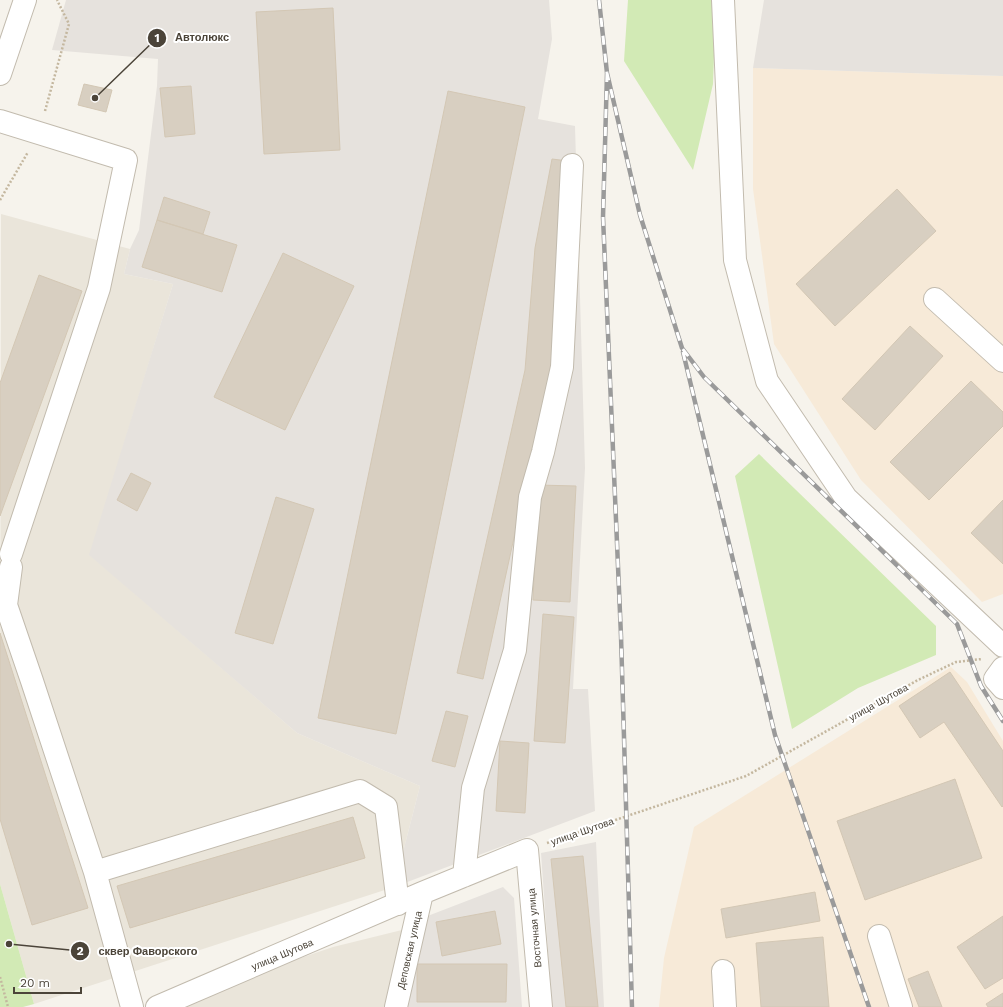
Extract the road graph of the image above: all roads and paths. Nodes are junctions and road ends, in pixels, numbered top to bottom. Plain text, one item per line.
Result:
1 (25, 0) edge
2 (57, 0) edge
3 (723, 0) edge
4 (0, 74) edge
5 (0, 121) edge
6 (39, 133) junction
7 (572, 165) dead end
8 (0, 200) edge
9 (935, 298) dead end
10 (1003, 361) edge
11 (998, 657) edge
12 (1003, 688) edge
13 (527, 850) junction
14 (95, 872) junction
15 (464, 876) junction
16 (422, 893) junction
17 (398, 904) junction
18 (879, 936) dead end
19 (723, 971) dead end
20 (0, 976) edge
21 (8, 1007) edge
22 (132, 1007) edge
23 (157, 1007) edge
24 (396, 1007) edge
25 (541, 1007) edge
26 (725, 1007) edge
27 (901, 1007) edge

1 - 4 street
2 - 6 path
3 - 11 street
5 - 6 street
6 - 8 path
6 - 14 street
7 - 15 street
9 - 10 street
11 - 12 street
11 - 13 path, улица Шутова
13 - 15 street, улица Шутова
13 - 25 street, Восточная улица
14 - 17 street
14 - 22 street
15 - 16 street, улица Шутова
16 - 17 street, улица Шутова
16 - 24 street, Деповская улица
17 - 23 street, улица Шутова
18 - 27 street
19 - 26 street
20 - 21 path

